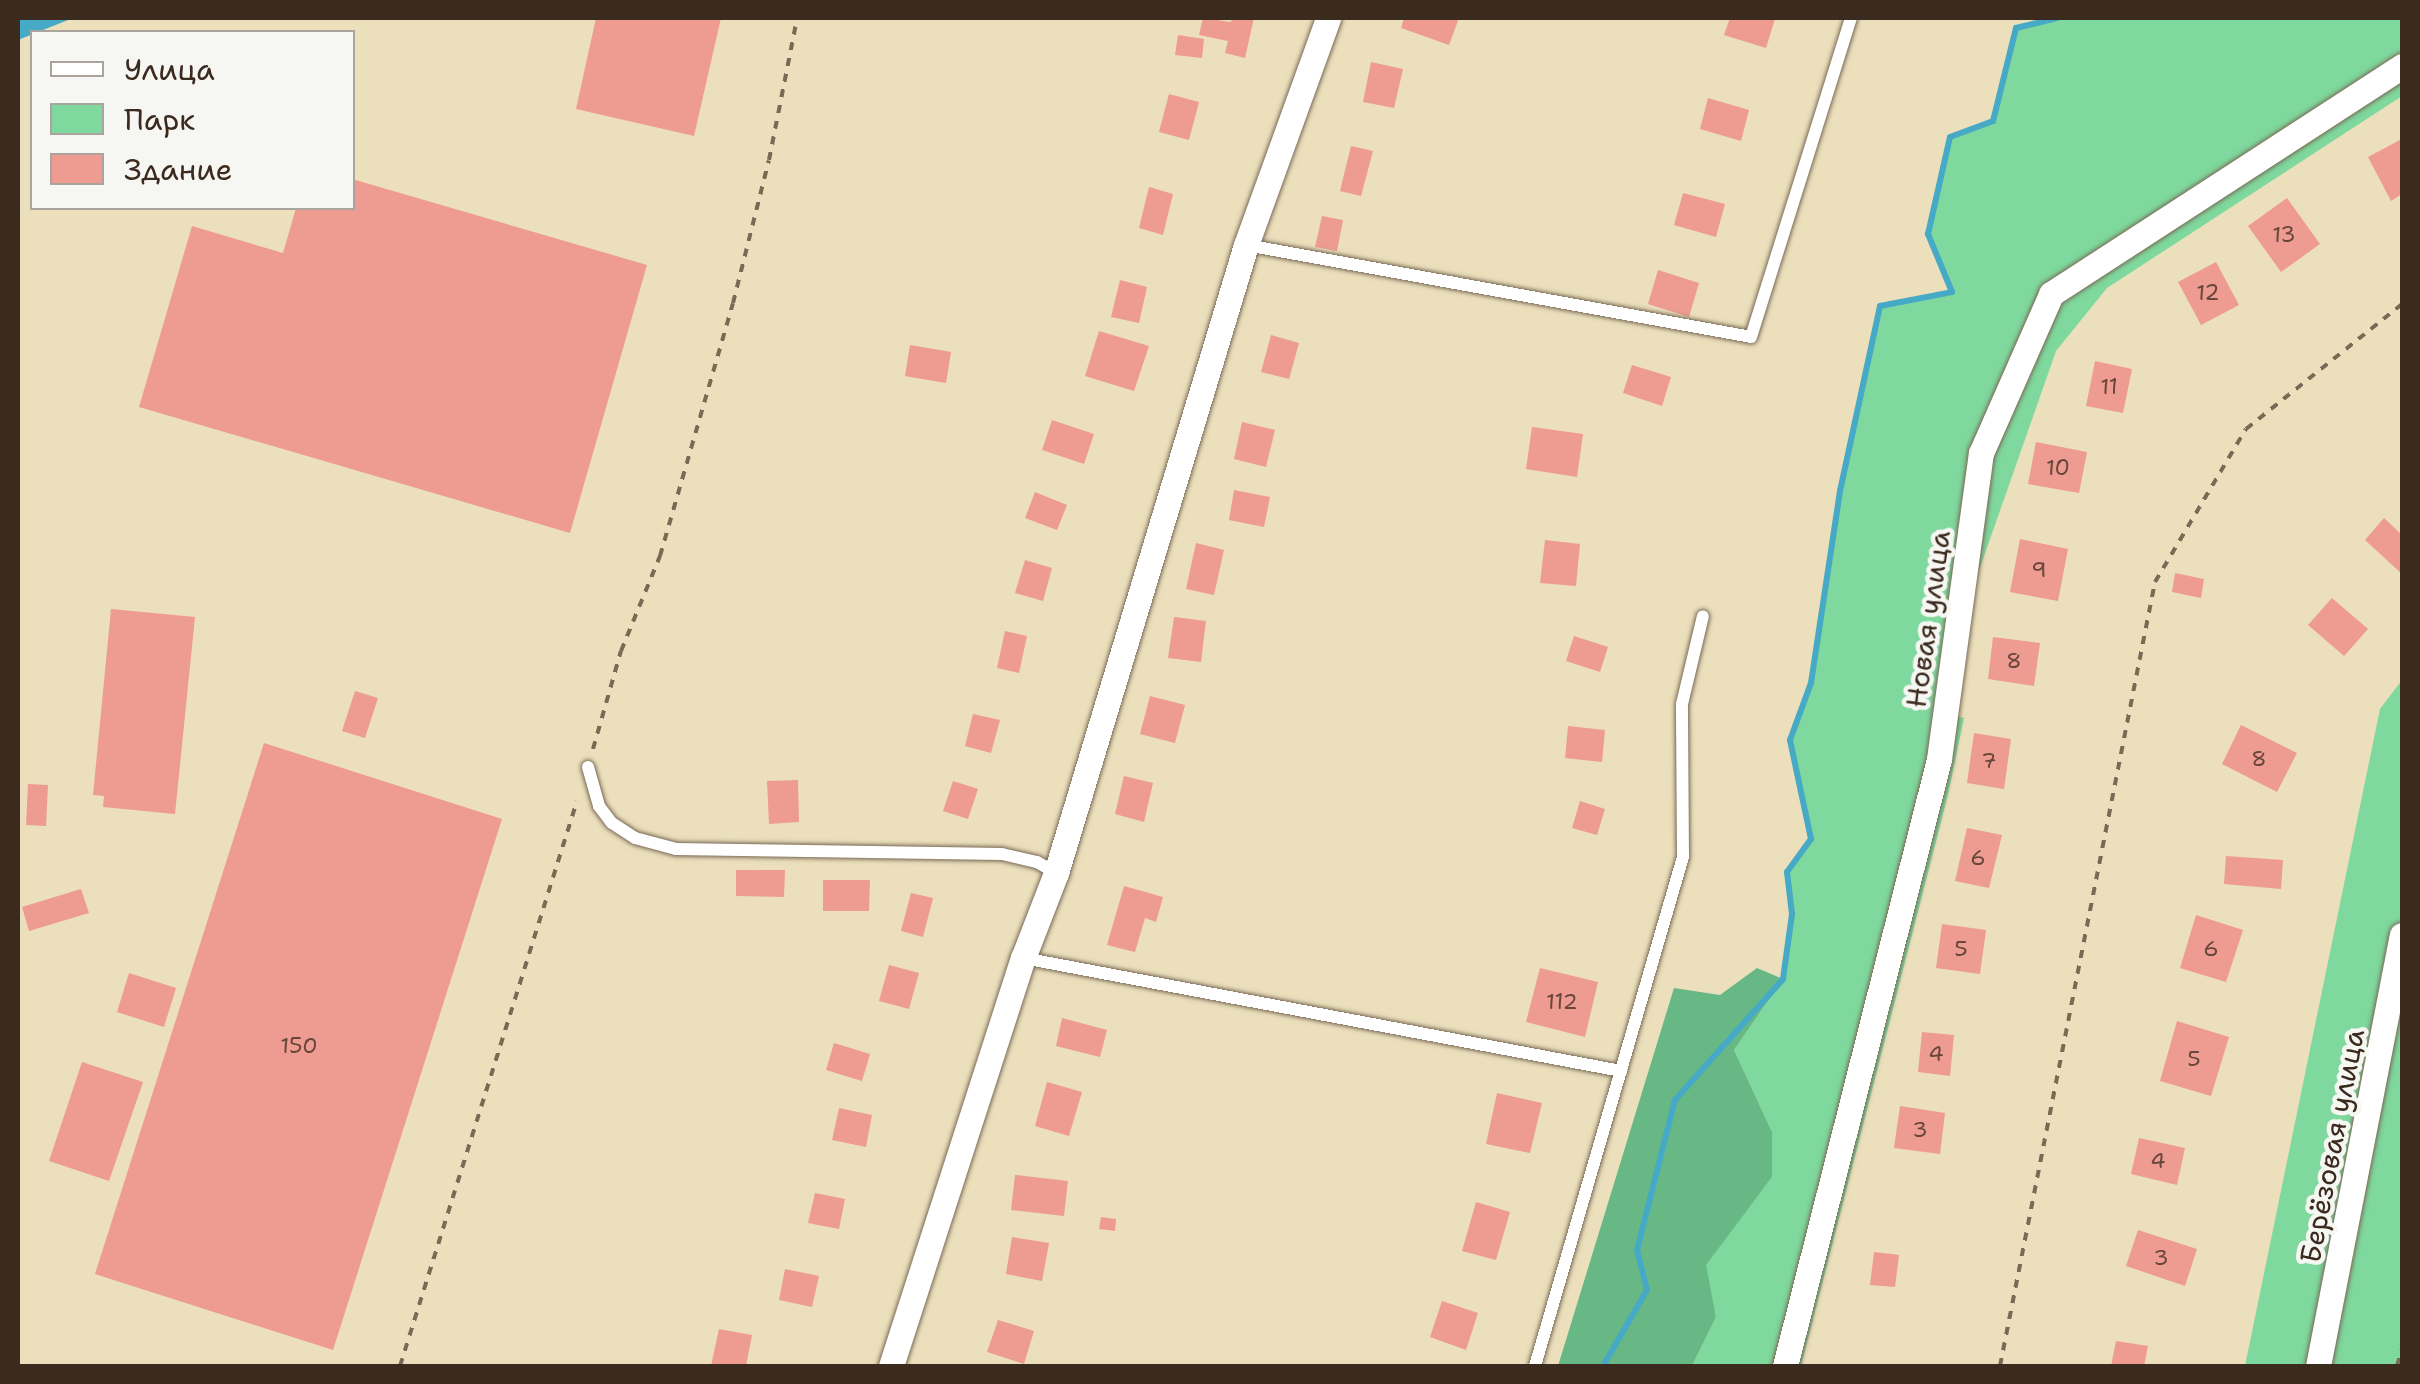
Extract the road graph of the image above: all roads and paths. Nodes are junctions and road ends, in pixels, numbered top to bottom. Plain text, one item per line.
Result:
1 (796, 18) edge
2 (1328, 18) edge
3 (1851, 18) edge
4 (2402, 66) edge
5 (1246, 245) junction
6 (2402, 304) edge
7 (1703, 616) dead end
8 (588, 767) junction
9 (1056, 873) junction
10 (2402, 935) edge
11 (1023, 958) junction
12 (1621, 1071) junction
13 (2402, 1348) edge
14 (400, 1366) edge
15 (890, 1366) edge
16 (1534, 1366) edge
17 (1785, 1366) edge
18 (2000, 1366) edge
19 (2318, 1366) edge
20 (2397, 1366) edge

1 - 8 path
2 - 5 street
3 - 5 lane
4 - 17 street, Новая улица
5 - 9 street
6 - 18 path
7 - 12 lane
8 - 9 lane
8 - 14 path
9 - 11 street
10 - 19 street, Берёзовая улица
11 - 12 lane
11 - 15 street
12 - 16 lane
13 - 20 path

